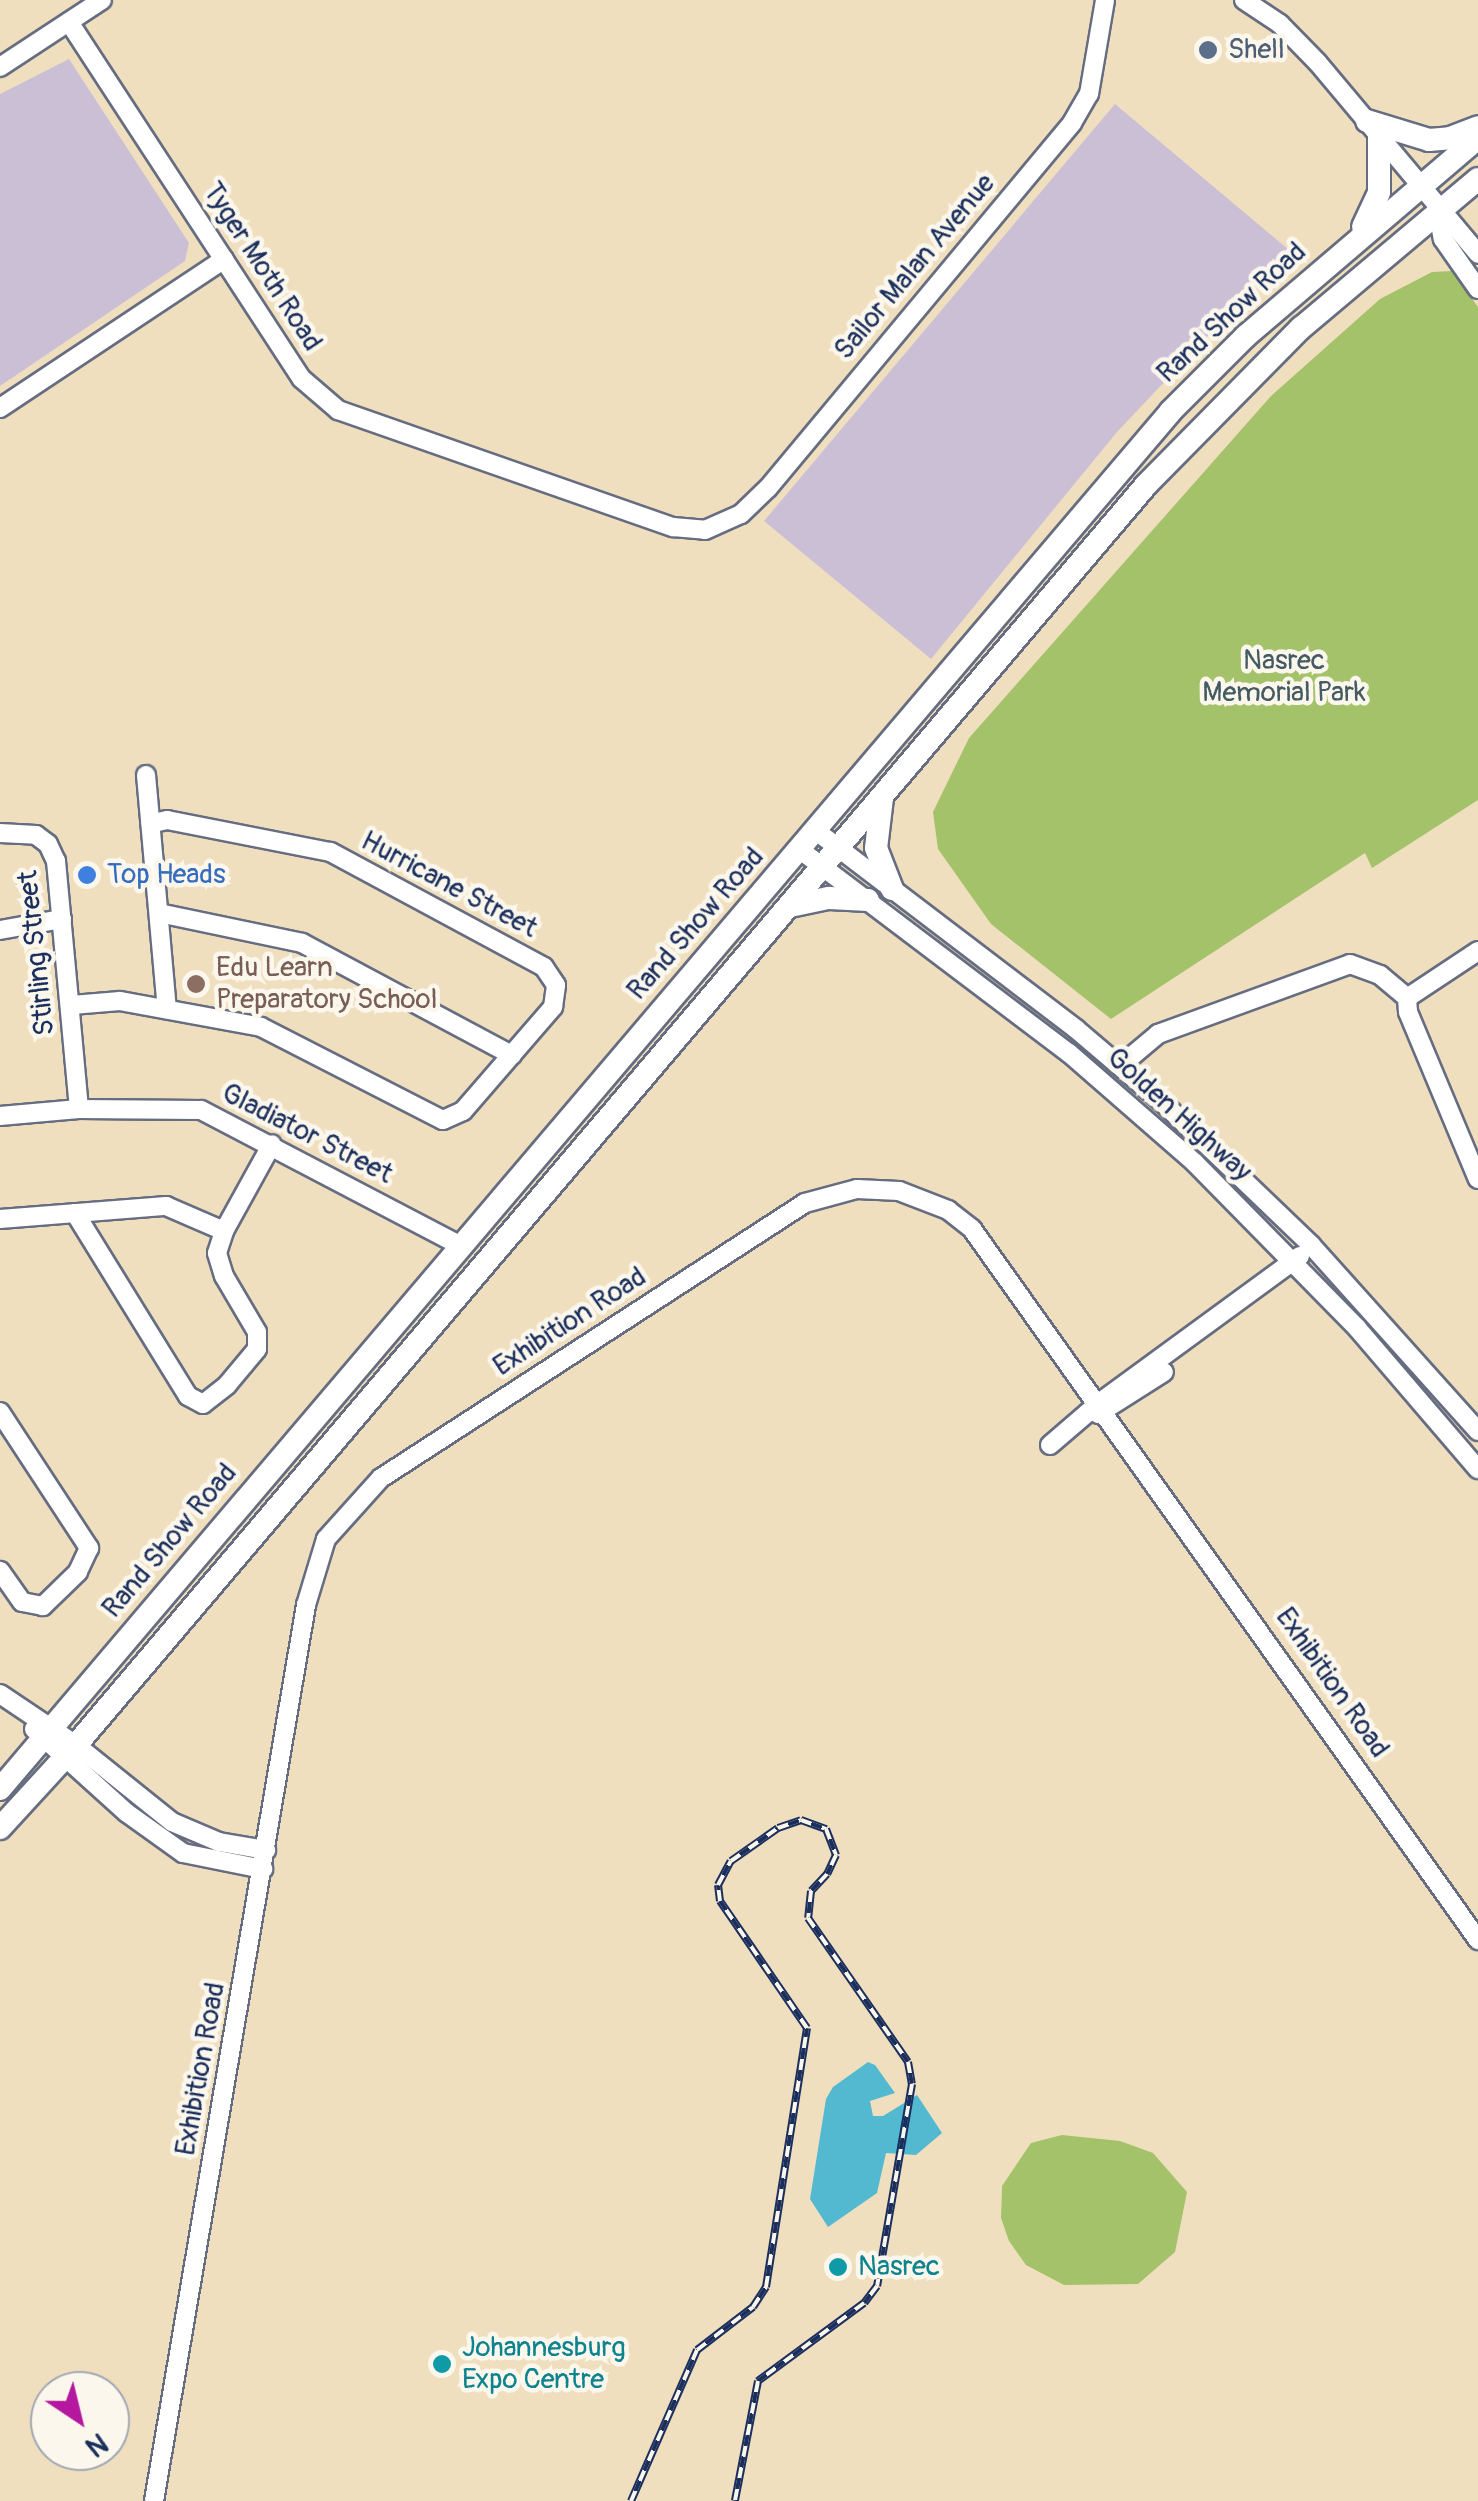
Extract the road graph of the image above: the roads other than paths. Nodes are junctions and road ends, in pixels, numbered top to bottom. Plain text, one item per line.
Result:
1 (102, 0) edge
2 (1106, 0) edge
3 (1244, 0) edge
4 (68, 22) junction
5 (0, 67) edge
6 (1373, 128) junction
7 (1478, 128) edge
8 (1478, 138) edge
9 (1478, 179) edge
10 (1418, 186) junction
11 (1438, 212) junction
12 (1360, 235) junction
13 (1478, 254) edge
14 (224, 259) junction
15 (1478, 289) edge
16 (0, 408) edge
17 (705, 530) joint
18 (146, 775) dead end
19 (883, 795) junction
20 (150, 824) junction
21 (816, 830) junction
22 (0, 834) edge
23 (799, 849) junction
24 (831, 858) junction
25 (892, 888) junction
26 (868, 900) junction
27 (790, 906) junction
28 (159, 913) junction
29 (62, 918) junction
30 (0, 930) edge
31 (1478, 951) edge
32 (1408, 998) junction
33 (72, 1005) junction
34 (167, 1009) junction
35 (512, 1055) junction
36 (1120, 1066) junction
37 (79, 1109) junction
38 (0, 1116) edge
39 (272, 1144) junction
40 (1478, 1179) edge
41 (75, 1213) junction
42 (0, 1219) edge
43 (224, 1231) junction
44 (460, 1245) junction
45 (1315, 1249) junction
46 (1299, 1266) junction
47 (1097, 1410) junction
48 (0, 1412) edge
49 (1478, 1431) edge
50 (1050, 1445) dead end
51 (1478, 1469) edge
52 (0, 1571) edge
53 (0, 1694) edge
54 (49, 1734) junction
55 (71, 1751) junction
56 (0, 1788) edge
57 (0, 1828) edge
58 (266, 1850) junction
59 (262, 1869) junction
60 (1477, 1935) edge
61 (154, 2501) edge

1 - 4 street
2 - 17 street, Sailor Malan Avenue
3 - 6 street
4 - 5 street
4 - 14 street, Tyger Moth Road
6 - 7 main road
6 - 10 street
6 - 12 main road
8 - 10 main road, Rand Show Road
9 - 11 main road, Rand Show Road
10 - 11 street
10 - 12 main road, Rand Show Road
11 - 13 street
11 - 15 street
11 - 19 main road, Rand Show Road
12 - 21 main road, Rand Show Road
14 - 16 street
14 - 17 street, Tyger Moth Road
18 - 20 street
19 - 24 main road, Rand Show Road
19 - 25 main road
20 - 28 street
20 - 35 street, Hurricane Street
21 - 23 main road, Rand Show Road
21 - 24 street, Golden Highway
22 - 29 street, Stirling Street
23 - 24 street, Golden Highway
23 - 44 main road, Rand Show Road
24 - 25 street, Golden Highway
24 - 26 street, Golden Highway
24 - 27 main road, Rand Show Road
25 - 36 street, Golden Highway
26 - 27 main road
26 - 46 street, Golden Highway
27 - 55 main road, Rand Show Road
28 - 34 street
28 - 35 street
29 - 30 street
29 - 33 street, Stirling Street
31 - 32 street
32 - 36 street
32 - 40 street
33 - 34 street, Hurricane Street
33 - 37 street, Stirling Street
34 - 35 street, Hurricane Street
36 - 45 street, Golden Highway
37 - 38 street, Gladiator Street
37 - 39 street, Gladiator Street
39 - 43 street
39 - 44 street, Gladiator Street
41 - 42 street
41 - 43 street
41 - 43 street
44 - 54 main road, Rand Show Road
45 - 46 street
45 - 49 street, Golden Highway
46 - 47 street
46 - 51 street, Golden Highway
47 - 50 street
47 - 58 street, Exhibition Road
47 - 60 street, Exhibition Road
48 - 52 street
53 - 54 street
54 - 55 street
54 - 56 main road, Rand Show Road
55 - 57 main road, Rand Show Road
55 - 58 street
55 - 59 street
58 - 59 street, Exhibition Road
59 - 61 street, Exhibition Road

